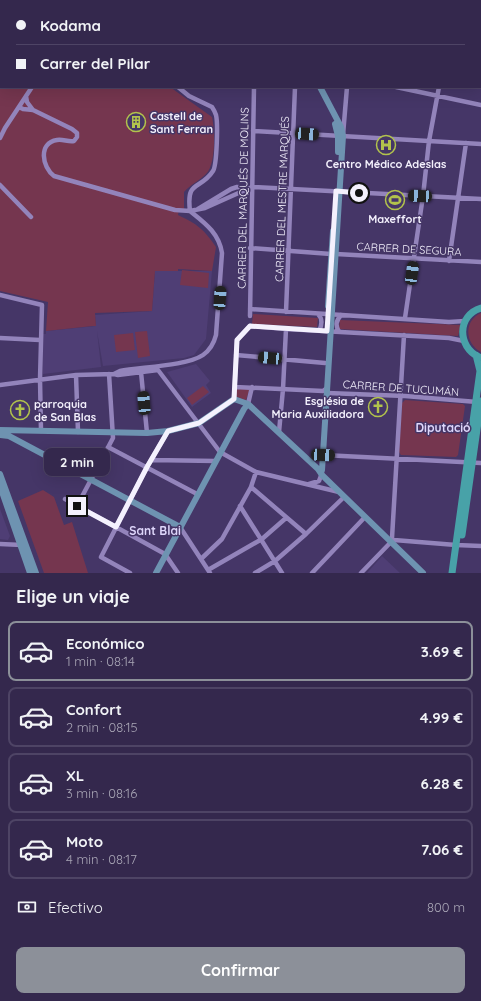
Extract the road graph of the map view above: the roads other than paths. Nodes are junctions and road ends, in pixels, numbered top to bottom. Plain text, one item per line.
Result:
1 (31, 88) edge
2 (179, 88) edge
3 (254, 88) edge
4 (295, 88) edge
5 (316, 88) edge
6 (320, 88) edge
7 (347, 88) edge
8 (401, 88) edge
9 (439, 88) edge
10 (26, 96) junction
11 (437, 96) junction
12 (481, 106) edge
13 (19, 107) junction
14 (33, 110) junction
15 (253, 131) junction
16 (294, 134) junction
17 (340, 136) junction
18 (0, 138) edge
19 (429, 141) junction
20 (466, 143) junction
21 (481, 144) edge
22 (0, 185) edge
23 (250, 187) junction
24 (292, 189) junction
25 (338, 192) junction
26 (423, 196) junction
27 (459, 197) junction
28 (481, 199) edge
29 (190, 211) junction
30 (31, 217) dead end
31 (250, 248) junction
32 (288, 250) junction
33 (334, 254) junction
34 (414, 259) junction
35 (449, 261) junction
36 (481, 262) edge
37 (0, 295) edge
38 (481, 308) edge
39 (250, 310) junction
40 (286, 312) junction
41 (318, 314) junction
42 (330, 315) junction
43 (341, 316) junction
44 (405, 318) junction
45 (250, 321) junction
46 (465, 321) junction
47 (286, 329) junction
48 (319, 330) junction
49 (329, 331) junction
50 (339, 332) junction
51 (404, 335) junction
52 (0, 338) edge
53 (40, 340) junction
54 (464, 340) junction
55 (236, 356) junction
56 (478, 356) edge
57 (284, 360) junction
58 (325, 363) junction
59 (141, 372) junction
60 (111, 374) junction
61 (76, 375) junction
62 (40, 378) junction
63 (0, 385) edge
64 (235, 387) junction
65 (252, 387) junction
66 (283, 389) junction
67 (326, 391) junction
68 (400, 397) junction
69 (234, 399) junction
70 (479, 402) edge
71 (248, 404) junction
72 (199, 423) junction
73 (24, 430) junction
74 (41, 431) junction
75 (168, 431) junction
76 (1, 432) edge
77 (78, 432) junction
78 (279, 432) junction
79 (112, 433) junction
80 (147, 433) junction
81 (19, 442) junction
82 (108, 447) junction
83 (220, 452) junction
84 (323, 455) junction
85 (398, 458) junction
86 (151, 460) junction
87 (216, 461) junction
88 (469, 463) junction
89 (481, 463) edge
90 (147, 467) junction
91 (320, 471) junction
92 (256, 472) junction
93 (0, 474) edge
94 (91, 479) junction
95 (308, 485) junction
96 (0, 486) edge
97 (252, 487) junction
98 (197, 494) junction
99 (342, 494) junction
100 (65, 499) dead end
101 (130, 500) junction
102 (77, 506) junction
103 (240, 506) junction
104 (365, 517) junction
105 (286, 518) junction
106 (116, 527) junction
107 (180, 527) junction
108 (306, 534) junction
109 (262, 539) junction
110 (392, 540) junction
111 (0, 544) edge
112 (23, 545) junction
113 (459, 545) junction
114 (481, 546) edge
115 (166, 554) junction
116 (201, 559) junction
117 (275, 561) junction
118 (128, 572) edge
119 (209, 572) edge
120 (30, 573) edge
121 (36, 573) edge
122 (156, 573) edge
123 (178, 573) edge
124 (254, 573) edge
125 (282, 573) edge
126 (312, 573) edge
127 (361, 573) edge
128 (423, 573) edge
129 (428, 573) edge
130 (452, 573) edge
131 (457, 573) edge

1 - 10 street
2 - 29 street
3 - 15 street, CARRER DEL MARQUÉS DE MOLINS
4 - 16 street, CARRER DEL MESTRE MARQUÉS
5 - 17 street
6 - 17 street
7 - 17 street
8 - 11 street
9 - 11 street
10 - 13 street
10 - 14 street
11 - 12 street
11 - 19 street
13 - 14 street
13 - 18 street
14 - 29 street
15 - 16 street
15 - 23 street, CARRER DEL MARQUÉS DE MOLINS
16 - 17 street
16 - 24 street, CARRER DEL MESTRE MARQUÉS
17 - 19 street
17 - 25 street
19 - 20 street
19 - 26 street
20 - 21 street
20 - 27 street
22 - 30 street
23 - 24 street
23 - 29 street
23 - 31 street, CARRER DEL MARQUÉS DE MOLINS
24 - 25 street
24 - 32 street, CARRER DEL MESTRE MARQUÉS
25 - 26 street
25 - 33 street
26 - 27 street
26 - 34 street
27 - 28 street
27 - 35 street
29 - 60 street
31 - 32 street, CARRER DE SEGURA
31 - 39 street, CARRER DEL MARQUÉS DE MOLINS
32 - 33 street, CARRER DE SEGURA
32 - 40 street, CARRER DEL MESTRE MARQUÉS
33 - 34 street, CARRER DE SEGURA
33 - 42 street
34 - 35 street, CARRER DE SEGURA
34 - 44 street
35 - 36 street, CARRER DE SEGURA
37 - 53 street
38 - 46 main road
39 - 40 street
39 - 45 street, CARRER DEL MARQUÉS DE MOLINS
40 - 41 street
41 - 42 street
41 - 48 street
42 - 43 street
42 - 49 street
43 - 44 street
43 - 50 street
44 - 46 street
45 - 47 street
45 - 55 street
46 - 54 main road
47 - 48 street
47 - 57 street
48 - 49 street
49 - 50 street
49 - 58 street
49 - 67 street
50 - 51 street
51 - 54 street
51 - 68 street
52 - 53 street
53 - 62 street
54 - 56 main road
55 - 57 street
55 - 64 street
56 - 70 main road
57 - 58 street
57 - 66 street
58 - 67 street
59 - 60 street
59 - 72 street
59 - 80 street
60 - 61 street
60 - 79 street
61 - 62 street
61 - 77 street
62 - 63 street
62 - 74 street
64 - 65 street, CARRER DE TUCUMÁN
64 - 69 street
65 - 66 street, CARRER DE TUCUMÁN
65 - 71 street
66 - 67 street, CARRER DE TUCUMÁN
66 - 78 street
67 - 68 street, CARRER DE TUCUMÁN
67 - 84 street
67 - 91 street
68 - 70 street, CARRER DE TUCUMÁN
68 - 85 street
69 - 71 street
69 - 72 street
70 - 88 main road
71 - 78 street
71 - 83 street
72 - 75 street
72 - 83 street
73 - 74 street
73 - 76 street
73 - 81 street
74 - 77 street
75 - 80 street
75 - 86 street
76 - 81 street
77 - 79 street
78 - 91 street
79 - 80 street
79 - 82 street
81 - 94 street
82 - 90 street
82 - 94 street
83 - 87 street
83 - 92 street
84 - 85 street
84 - 91 street
85 - 88 street
85 - 110 street
86 - 87 street
86 - 90 street
87 - 98 street
88 - 89 street
88 - 113 main road
90 - 98 street
90 - 101 street
91 - 95 street
91 - 99 street
91 - 110 street
92 - 95 street
92 - 97 street
93 - 112 street
94 - 101 street
94 - 102 street
95 - 99 street
96 - 112 street
97 - 103 street
97 - 105 street
98 - 107 street
99 - 104 street
99 - 108 street
100 - 102 street
101 - 106 street
101 - 107 street
102 - 106 street
103 - 109 street
103 - 116 street
104 - 110 street
104 - 126 street
105 - 108 street
105 - 109 street
106 - 115 street
106 - 118 street
107 - 115 street
107 - 116 street
108 - 117 street
109 - 117 street
109 - 119 street
110 - 113 street
110 - 127 street
110 - 128 street
110 - 129 street
111 - 112 street
112 - 120 street
112 - 121 street
113 - 114 street
113 - 130 main road
113 - 131 main road
115 - 122 street
115 - 123 street
116 - 119 street
117 - 124 street
117 - 125 street

